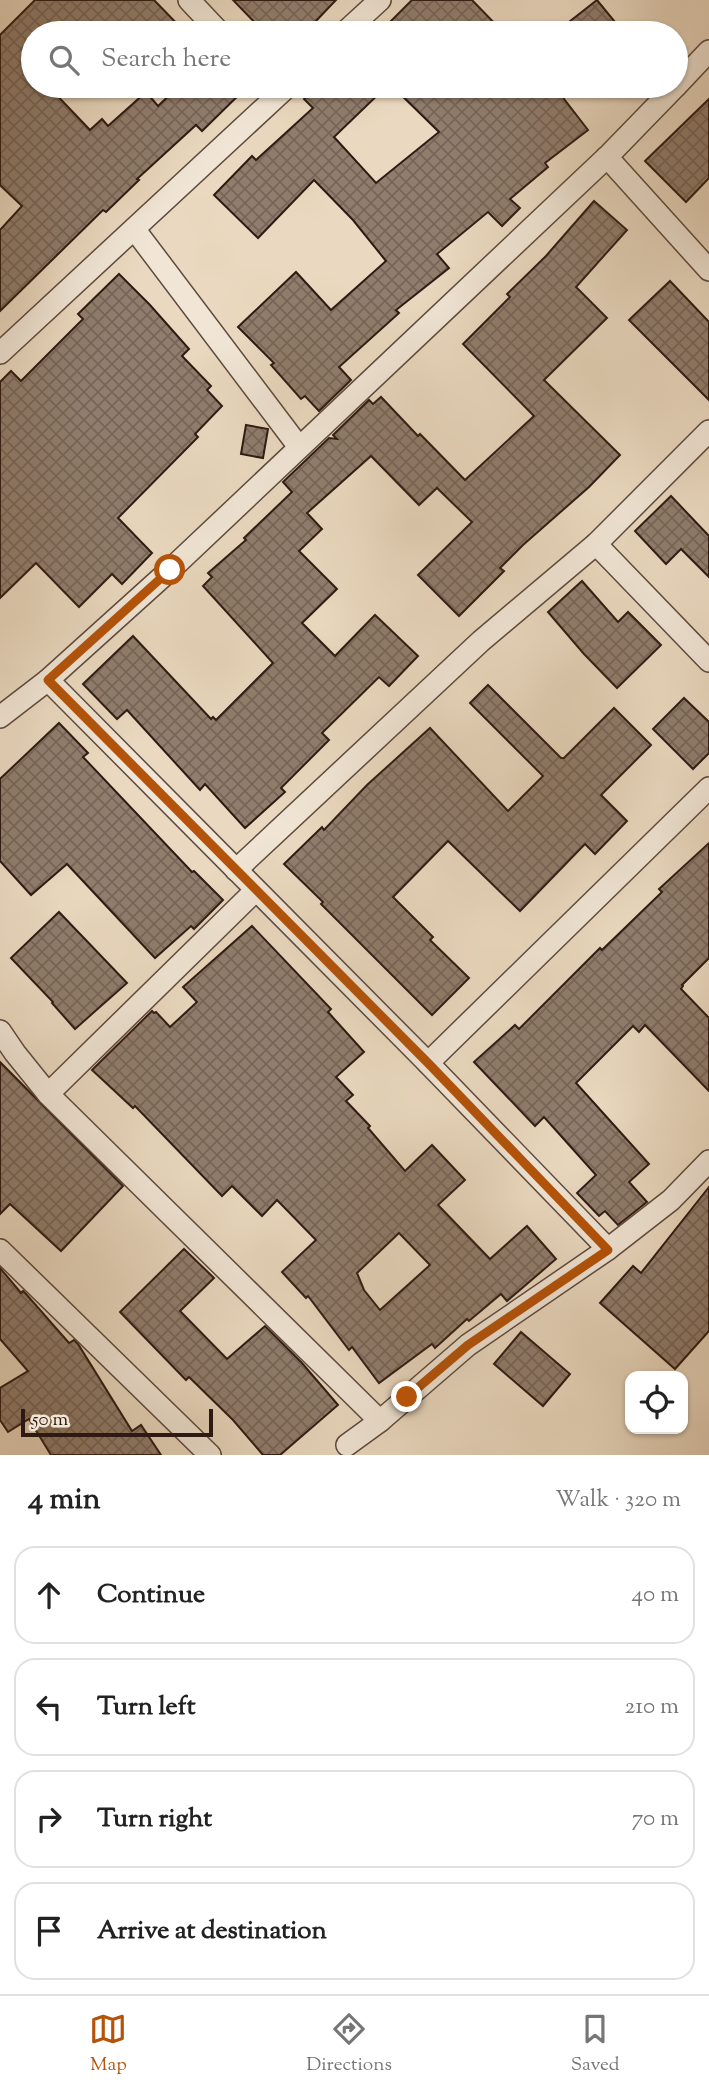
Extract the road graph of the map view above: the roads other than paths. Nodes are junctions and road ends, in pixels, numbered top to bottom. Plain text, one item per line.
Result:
1 (189, 0) edge
2 (380, 0) edge
3 (209, 21) edge
4 (357, 21) edge
5 (709, 51) edge
6 (688, 73) edge
7 (270, 98) edge
8 (664, 98) edge
9 (607, 158) junction
10 (135, 230) junction
11 (709, 270) edge
12 (0, 352) edge
13 (709, 431) edge
14 (299, 447) junction
15 (596, 544) junction
16 (709, 661) edge
17 (48, 680) junction
18 (0, 717) edge
19 (709, 788) edge
20 (236, 870) junction
21 (256, 891) junction
22 (0, 1031) edge
23 (428, 1063) junction
24 (48, 1094) junction
25 (709, 1161) edge
26 (0, 1250) edge
27 (608, 1250) junction
28 (380, 1421) junction
29 (347, 1445) dead end
30 (210, 1455) edge

1 - 3 street
2 - 4 street
5 - 6 street
7 - 10 street
8 - 9 street
9 - 11 street
9 - 14 street
10 - 12 street
10 - 14 street
13 - 15 street
14 - 17 street
15 - 16 street
15 - 20 street
17 - 18 street
17 - 20 street
19 - 23 street
20 - 21 street
21 - 23 street
21 - 24 street
22 - 24 street
23 - 27 street
24 - 28 street
25 - 27 street
26 - 30 street
27 - 28 street
28 - 29 street

